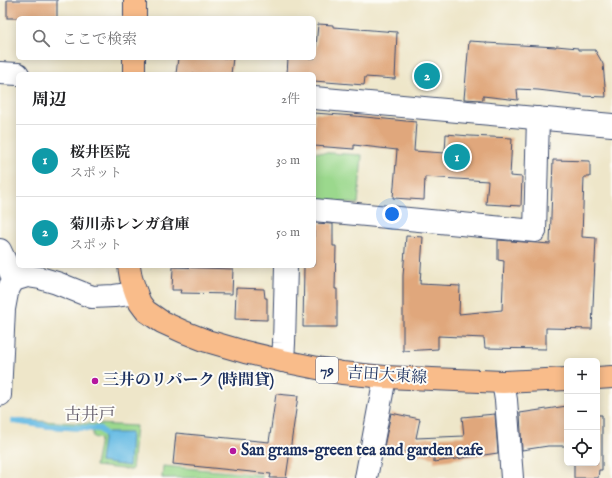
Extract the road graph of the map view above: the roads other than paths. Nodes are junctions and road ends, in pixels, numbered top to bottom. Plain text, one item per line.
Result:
1 (135, 0) edge
2 (135, 16) edge
3 (134, 60) edge
4 (134, 72) edge
5 (0, 73) edge
6 (16, 74) edge
7 (316, 98) edge
8 (538, 118) junction
9 (612, 125) edge
10 (316, 210) edge
11 (0, 250) edge
12 (129, 268) edge
13 (286, 268) edge
14 (14, 280) junction
15 (136, 293) junction
16 (283, 361) junction
17 (385, 377) junction
18 (612, 377) edge
19 (600, 378) edge
20 (564, 379) edge
21 (503, 382) junction
22 (0, 395) edge
23 (366, 478) edge
24 (512, 478) edge

1 - 2 main road
3 - 4 main road
5 - 6 street
7 - 8 street
8 - 9 street
8 - 10 street
11 - 14 street
12 - 15 main road, 吉田大東線 / 79
13 - 16 street
14 - 15 street
14 - 22 street
15 - 16 main road, 吉田大東線 / 79
16 - 17 main road, 吉田大東線 / 79
17 - 21 main road, 吉田大東線 / 79
17 - 23 street
18 - 19 main road
20 - 21 main road, 吉田大東線 / 79
21 - 24 street

